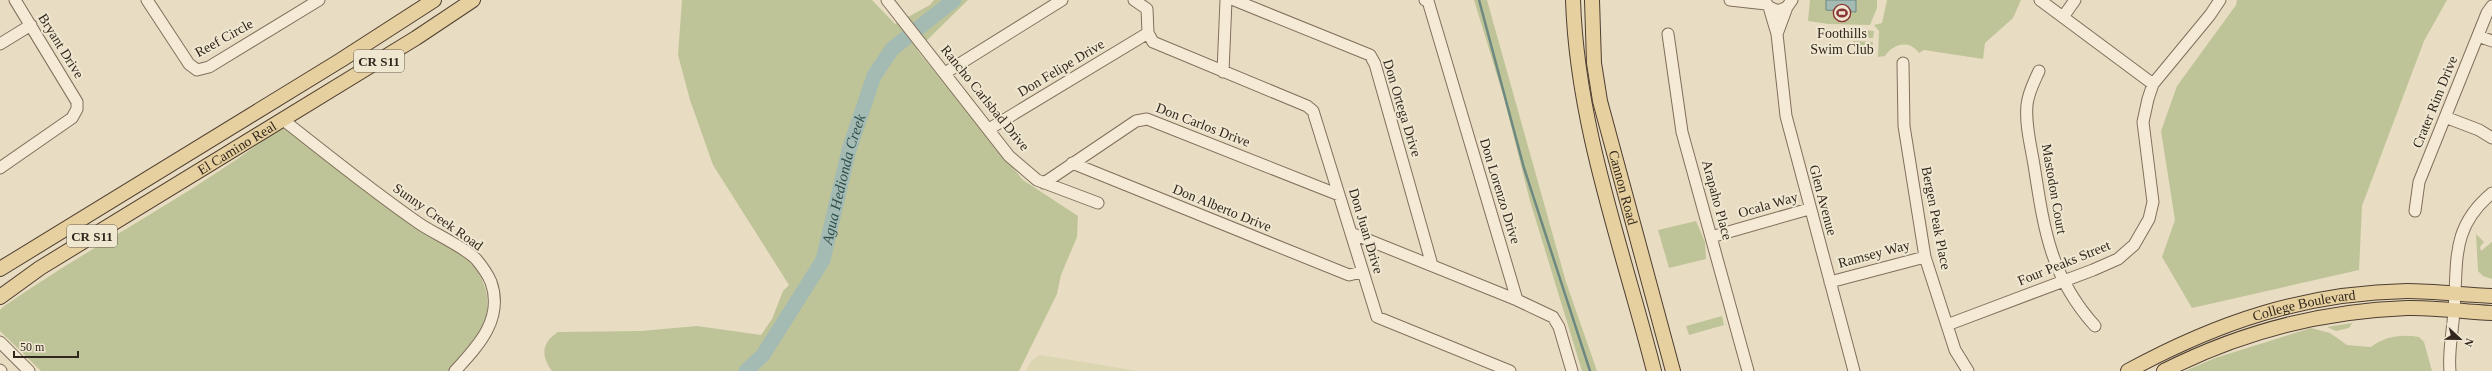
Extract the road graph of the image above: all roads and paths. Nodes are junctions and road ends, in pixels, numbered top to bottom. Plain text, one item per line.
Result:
1 (15, 0) edge
2 (147, 0) edge
3 (319, 0) edge
4 (434, 0) edge
5 (473, 0) edge
6 (887, 0) edge
7 (1062, 0) edge
8 (1134, 0) edge
9 (1226, 0) edge
10 (1234, 0) edge
11 (1427, 0) edge
12 (1573, 0) edge
13 (1592, 0) edge
14 (1730, 0) edge
15 (2040, 0) edge
16 (2075, 0) edge
17 (2220, 0) edge
18 (1766, 4) edge
19 (1790, 4) edge
20 (2492, 6) edge
21 (2063, 17) junction
22 (31, 25) junction
23 (1148, 32) junction
24 (1668, 34) dead end
25 (1777, 34) junction
26 (2478, 36) junction
27 (2492, 42) edge
28 (0, 44) edge
29 (1903, 63) dead end
30 (2039, 71) dead end
31 (1223, 72) junction
32 (945, 73) junction
33 (2153, 84) junction
34 (2446, 117) junction
35 (282, 119) junction
36 (989, 129) junction
37 (2492, 138) edge
38 (1072, 163) junction
39 (0, 168) edge
40 (1044, 182) junction
41 (2492, 193) edge
42 (1339, 195) junction
43 (1098, 203) dead end
44 (1809, 209) junction
45 (2415, 211) dead end
46 (1351, 233) junction
47 (1711, 237) junction
48 (1925, 256) junction
49 (1432, 265) junction
50 (0, 269) edge
51 (1362, 272) junction
52 (2064, 281) junction
53 (1830, 282) junction
54 (2455, 295) junction
55 (2492, 296) edge
56 (0, 297) edge
57 (1517, 300) junction
58 (2454, 311) junction
59 (2492, 313) edge
60 (1947, 325) junction
61 (2095, 326) dead end
62 (0, 342) edge
63 (2450, 370) edge
64 (29, 371) edge
65 (454, 371) edge
66 (1510, 371) edge
67 (1572, 371) edge
68 (1654, 371) edge
69 (1673, 371) edge
70 (1748, 371) edge
71 (1854, 371) edge
72 (1968, 371) edge
73 (2128, 371) edge
74 (2164, 371) edge

1 - 22 street, Bryant Drive
2 - 3 street, Reef Circle
4 - 50 main road, El Camino Real / CR S11
5 - 35 main road, El Camino Real / CR S11
6 - 32 street, Rancho Carlsbad Drive
7 - 32 street
8 - 23 street
9 - 31 street
10 - 49 street, Don Ortega Drive
11 - 57 street, Don Lorenzo Drive
12 - 68 main road, Cannon Road
13 - 69 main road, Cannon Road
14 - 18 street
15 - 21 street
16 - 21 street
17 - 33 street, Four Peaks Street
18 - 19 street
18 - 25 street, Glen Avenue
19 - 25 street, Glen Avenue
20 - 26 street, Crater Rim Drive
21 - 33 street
22 - 28 street
22 - 39 street, Bryant Drive
23 - 31 street, Don Juan Drive
23 - 36 street, Don Felipe Drive
24 - 47 street, Arapaho Place
25 - 44 street, Glen Avenue
26 - 27 street
26 - 34 street, Crater Rim Drive
29 - 48 street, Bergen Peak Place
30 - 52 street, Mastodon Court
31 - 42 street, Don Juan Drive
32 - 36 street, Rancho Carlsbad Drive
33 - 52 street, Four Peaks Street
34 - 37 street
34 - 45 street, Crater Rim Drive
35 - 56 main road, El Camino Real / CR S11
35 - 65 street, Sunny Creek Road
36 - 40 street, Rancho Carlsbad Drive
38 - 40 street, Don Carlos Drive
38 - 42 street, Don Carlos Drive
38 - 51 street, Don Alberto Drive
40 - 43 street, Rancho Carlsbad Drive
41 - 54 street
42 - 46 street, Don Juan Drive
44 - 47 street, Ocala Way
44 - 53 street, Glen Avenue
46 - 49 street
46 - 51 street, Don Juan Drive
47 - 70 street, Arapaho Place
48 - 53 street, Ramsey Way
48 - 60 street, Bergen Peak Place
49 - 57 street
51 - 66 street, Don Juan Drive
52 - 60 street, Four Peaks Street
52 - 61 street, Mastodon Court
53 - 71 street, Glen Avenue
54 - 55 main road, College Boulevard
54 - 58 street
54 - 73 main road, College Boulevard
57 - 67 street
58 - 59 main road, College Boulevard
58 - 63 street
58 - 74 main road, College Boulevard
60 - 72 street, Bergen Peak Place
62 - 64 street

